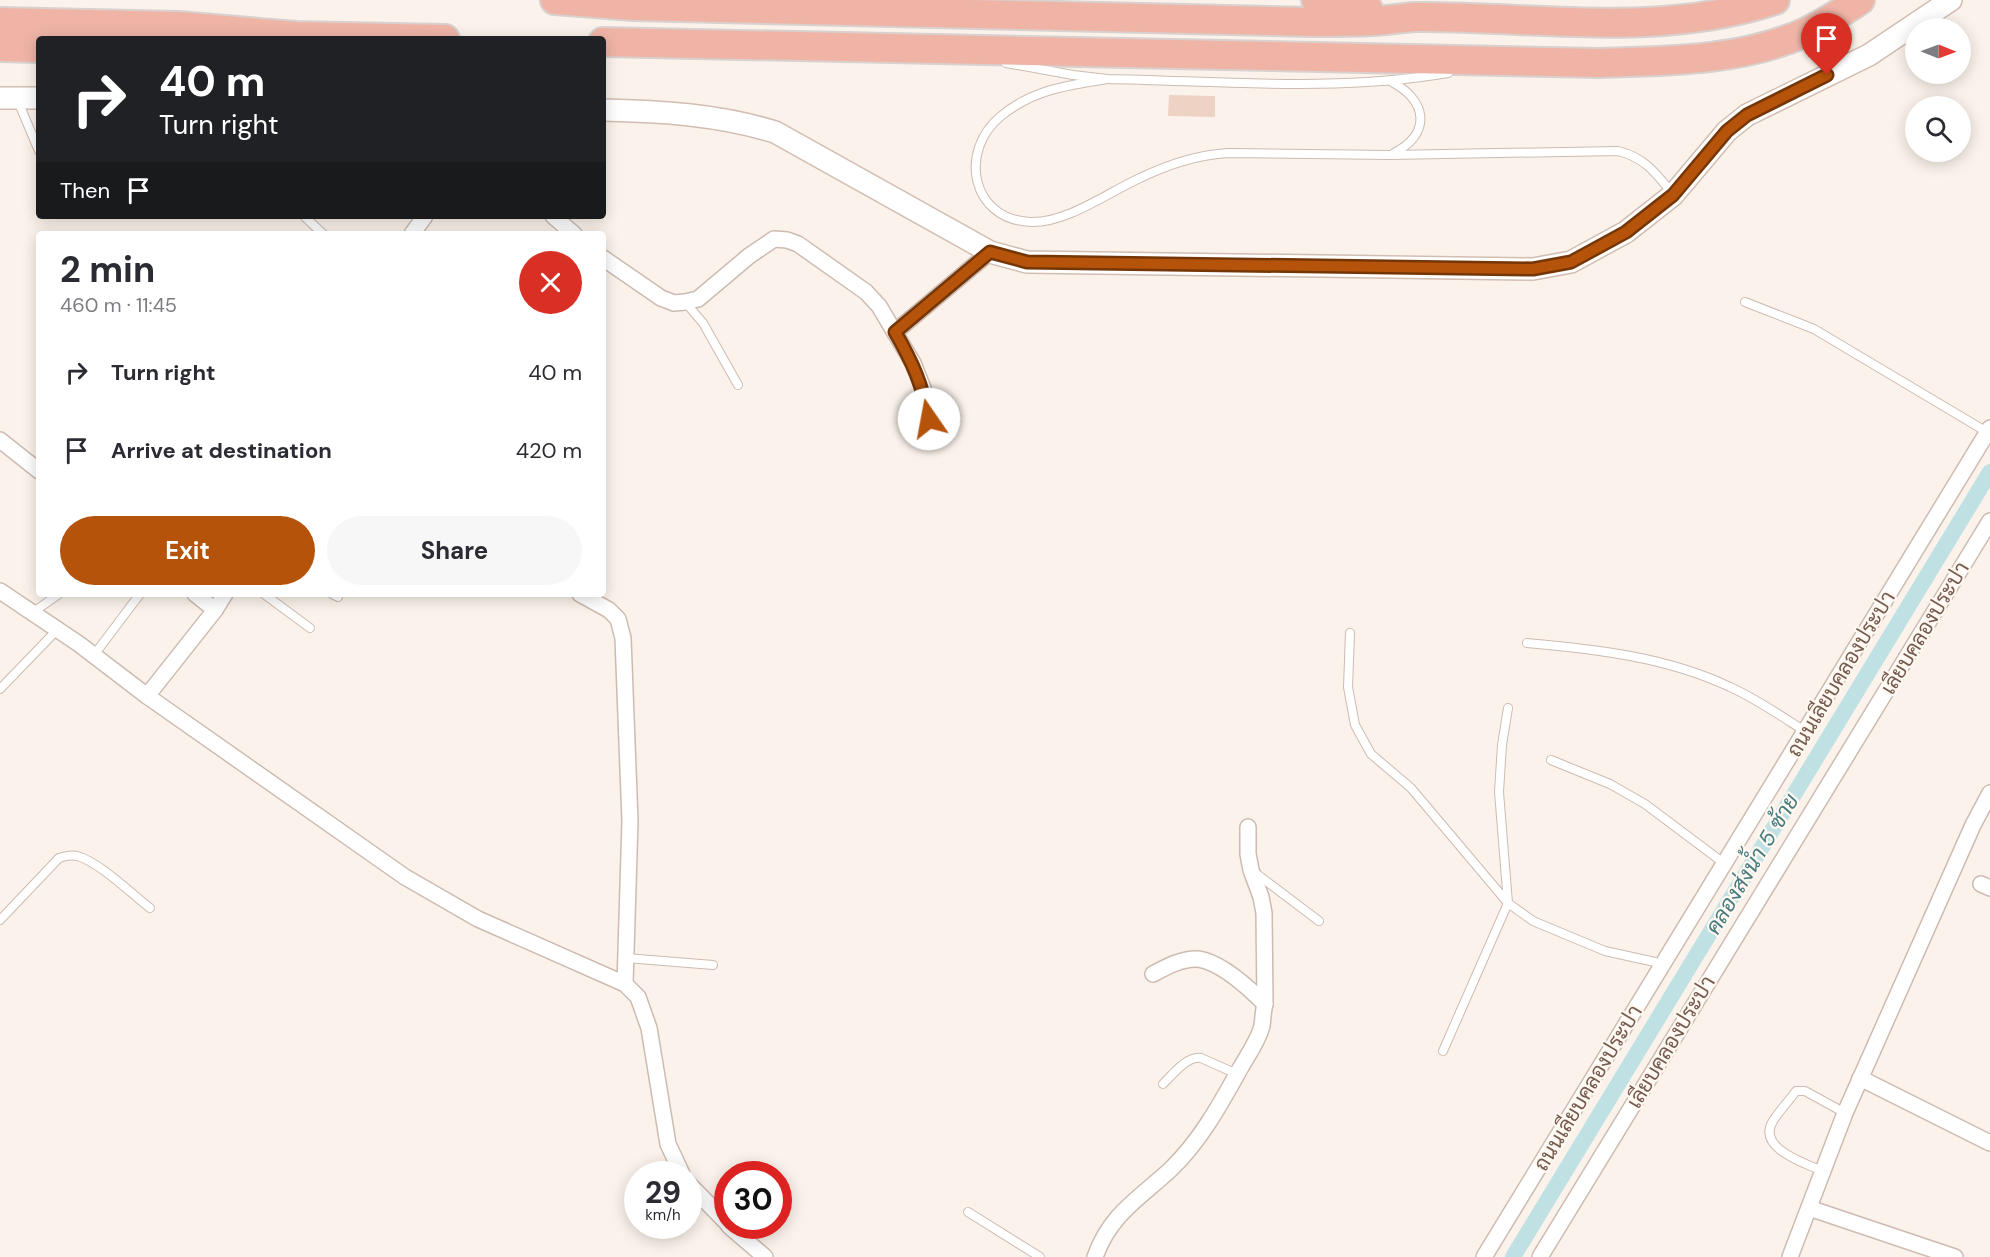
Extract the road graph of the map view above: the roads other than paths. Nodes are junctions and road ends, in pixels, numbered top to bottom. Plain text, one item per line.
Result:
1 (555, 0) edge
2 (1316, 0) edge
3 (1775, 0) edge
4 (1860, 0) edge
5 (1951, 0) edge
6 (1414, 17) junction
7 (0, 22) edge
8 (277, 36) edge
9 (606, 42) edge
10 (0, 47) edge
11 (36, 48) edge
12 (940, 49) junction
13 (983, 58) dead end
14 (994, 60) dead end
15 (1515, 61) junction
16 (1470, 69) dead end
17 (1459, 71) dead end
18 (1107, 79) junction
19 (1391, 81) junction
20 (36, 98) edge
21 (5, 99) edge
22 (606, 110) edge
23 (36, 146) edge
24 (1390, 155) junction
25 (1673, 195) junction
26 (307, 219) edge
27 (556, 219) edge
28 (320, 231) edge
29 (570, 231) edge
30 (990, 252) junction
31 (606, 260) edge
32 (685, 302) junction
33 (1745, 302) dead end
34 (895, 332) junction
35 (738, 385) dead end
36 (929, 419) dead end
37 (1989, 430) edge
38 (0, 440) edge
39 (36, 469) edge
40 (1990, 520) edge
41 (0, 591) edge
42 (55, 597) edge
43 (138, 597) edge
44 (199, 597) edge
45 (223, 597) edge
46 (268, 597) edge
47 (585, 597) edge
48 (215, 610) junction
49 (32, 613) junction
50 (310, 628) dead end
51 (57, 630) junction
52 (1350, 633) dead end
53 (1527, 644) dead end
54 (94, 655) junction
55 (0, 689) edge
56 (147, 696) junction
57 (1508, 708) dead end
58 (1806, 732) junction
59 (1551, 760) dead end
60 (1990, 793) edge
61 (1248, 827) dead end
62 (1725, 864) junction
63 (1251, 870) junction
64 (1508, 903) junction
65 (150, 908) dead end
66 (0, 920) edge
67 (1319, 921) dead end
68 (626, 958) junction
69 (1664, 964) junction
70 (713, 965) dead end
71 (1153, 974) dead end
72 (625, 984) junction
73 (1264, 1004) junction
74 (1443, 1051) dead end
75 (1237, 1074) junction
76 (1860, 1078) junction
77 (1163, 1084) dead end
78 (1845, 1113) junction
79 (1990, 1143) edge
80 (676, 1161) edge
81 (1822, 1171) junction
82 (702, 1198) edge
83 (1809, 1208) junction
84 (714, 1210) edge
85 (968, 1212) dead end
86 (744, 1239) edge
87 (765, 1257) edge
88 (1040, 1257) edge
89 (1095, 1257) edge
90 (1484, 1257) edge
91 (1540, 1257) edge
92 (1790, 1257) edge
93 (1953, 1257) edge

1 - 6 highway
2 - 6 highway
3 - 6 highway
4 - 15 highway
5 - 25 main road
7 - 8 highway
9 - 12 highway
10 - 11 highway
12 - 13 lane
12 - 15 highway
14 - 18 lane
15 - 16 lane
17 - 19 lane
18 - 19 lane
18 - 24 lane
19 - 24 lane
20 - 21 main road
21 - 23 lane
22 - 30 main road
24 - 25 lane
25 - 30 main road
26 - 28 lane
27 - 29 street
30 - 34 street
31 - 32 street
32 - 34 street
32 - 35 lane
33 - 37 lane
34 - 36 street
37 - 58 street, ถนนเลียบคลองประปา
38 - 39 street
40 - 91 street, เลียบคลองประปา
41 - 49 street
42 - 49 lane
43 - 54 lane
44 - 48 street
45 - 48 street
46 - 50 lane
47 - 68 street
48 - 56 street
49 - 51 street
51 - 54 street
51 - 55 lane
52 - 64 lane
53 - 58 lane
54 - 56 street
56 - 72 street
57 - 64 lane
58 - 62 street, ถนนเลียบคลองประปา
59 - 62 lane
60 - 76 street
61 - 63 street
62 - 69 street, ถนนเลียบคลองประปา
63 - 67 lane
63 - 73 street
64 - 69 lane
64 - 74 lane
65 - 66 lane
68 - 70 lane
68 - 72 street
69 - 90 street, ถนนเลียบคลองประปา
71 - 73 street
72 - 80 street
73 - 75 street
75 - 77 lane
75 - 89 street
76 - 78 street
76 - 79 street
78 - 81 street
78 - 81 lane
81 - 83 street
82 - 84 street
83 - 92 street
83 - 93 street
85 - 88 lane
86 - 87 street

